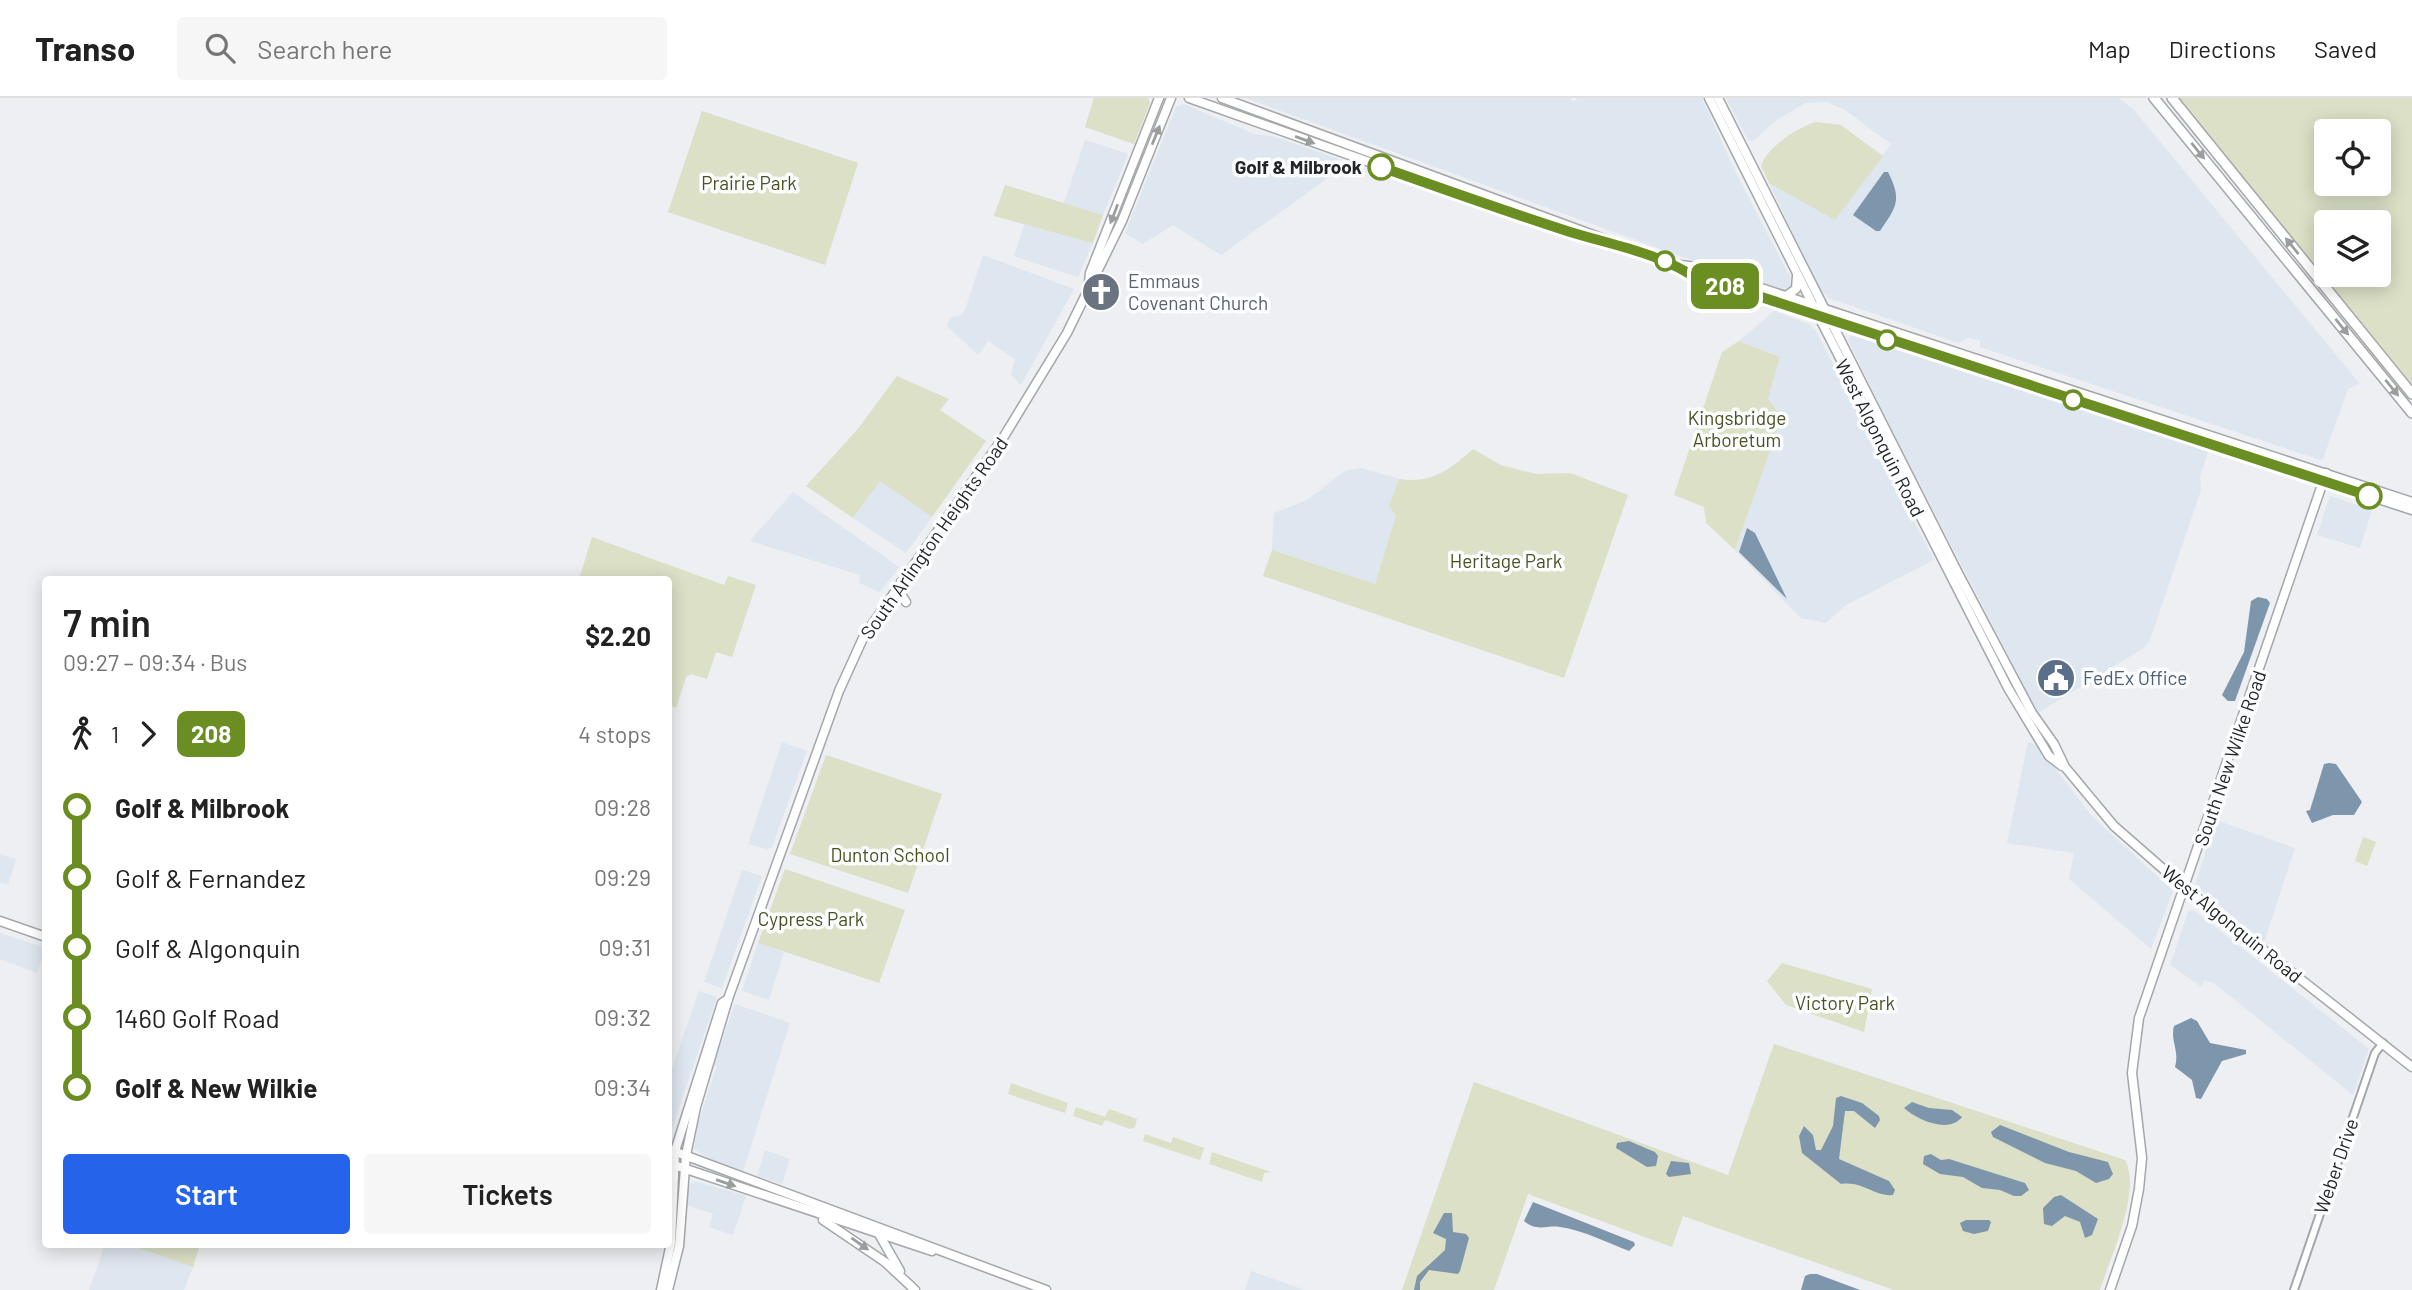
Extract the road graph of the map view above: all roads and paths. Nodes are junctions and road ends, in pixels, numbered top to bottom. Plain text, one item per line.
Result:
1 (1159, 98) edge
2 (1171, 98) edge
3 (1189, 98) edge
4 (1222, 98) edge
5 (1709, 98) edge
6 (1718, 98) edge
7 (2154, 98) edge
8 (2172, 98) edge
9 (1594, 236) junction
10 (1672, 264) junction
11 (1796, 270) junction
12 (1089, 286) junction
13 (1786, 296) junction
14 (1814, 305) junction
15 (1825, 309) junction
16 (1820, 318) junction
17 (1831, 322) junction
18 (2412, 394) edge
19 (2412, 413) edge
20 (2324, 477) junction
21 (2412, 502) edge
22 (2412, 510) edge
23 (901, 582) junction
24 (887, 602) junction
25 (2065, 768) junction
26 (2185, 888) junction
27 (0, 921) edge
28 (42, 936) edge
29 (728, 999) junction
30 (2383, 1043) junction
31 (2412, 1067) edge
32 (672, 1150) edge
33 (686, 1155) junction
34 (672, 1164) edge
35 (685, 1169) junction
36 (811, 1213) junction
37 (867, 1222) junction
38 (881, 1236) junction
39 (670, 1248) edge
40 (948, 1255) junction
41 (905, 1280) junction
42 (661, 1290) edge
43 (668, 1290) edge
44 (915, 1290) edge
45 (1046, 1290) edge
46 (2110, 1290) edge
47 (2294, 1290) edge

1 -> 12 main road, South Arlington Heights Road
12 -> 2 main road, South Arlington Heights Road
3 -> 9 main road
4 - 9 main road
5 - 11 main road, West Algonquin Road
6 - 15 main road, West Algonquin Road
7 -> 19 highway
18 -> 8 highway
9 - 10 main road
10 - 13 main road
10 - 16 main road
11 - 13 main road
11 - 14 main road, West Algonquin Road
12 - 23 main road, South Arlington Heights Road
13 - 14 main road
14 - 15 main road
14 - 16 main road, West Algonquin Road
15 - 17 main road, West Algonquin Road
15 - 20 main road
16 - 17 main road
16 - 25 main road, West Algonquin Road
17 - 20 main road
17 - 25 main road, West Algonquin Road
20 - 21 main road
20 - 22 main road
20 - 26 main road, South New Wilke Road
23 - 24 main road, South Arlington Heights Road
23 - 24 main road
24 - 29 main road, South Arlington Heights Road
25 - 26 main road, West Algonquin Road
26 - 30 main road, West Algonquin Road
26 - 46 main road, South New Wilke Road
27 - 28 main road
29 - 32 main road, South Arlington Heights Road
29 - 33 main road, South Arlington Heights Road
30 - 31 main road, West Algonquin Road
30 - 47 street, Weber Drive
32 - 33 main road
33 - 35 main road, South Arlington Heights Road
33 - 37 main road
34 - 35 main road
35 -> 36 main road
35 - 43 main road, South Arlington Heights Road
36 - 38 main road
36 -> 41 main road
37 - 38 main road
37 - 40 main road
38 - 40 main road
38 - 41 main road
39 - 42 main road, South Arlington Heights Road
40 - 45 main road
41 - 44 main road

